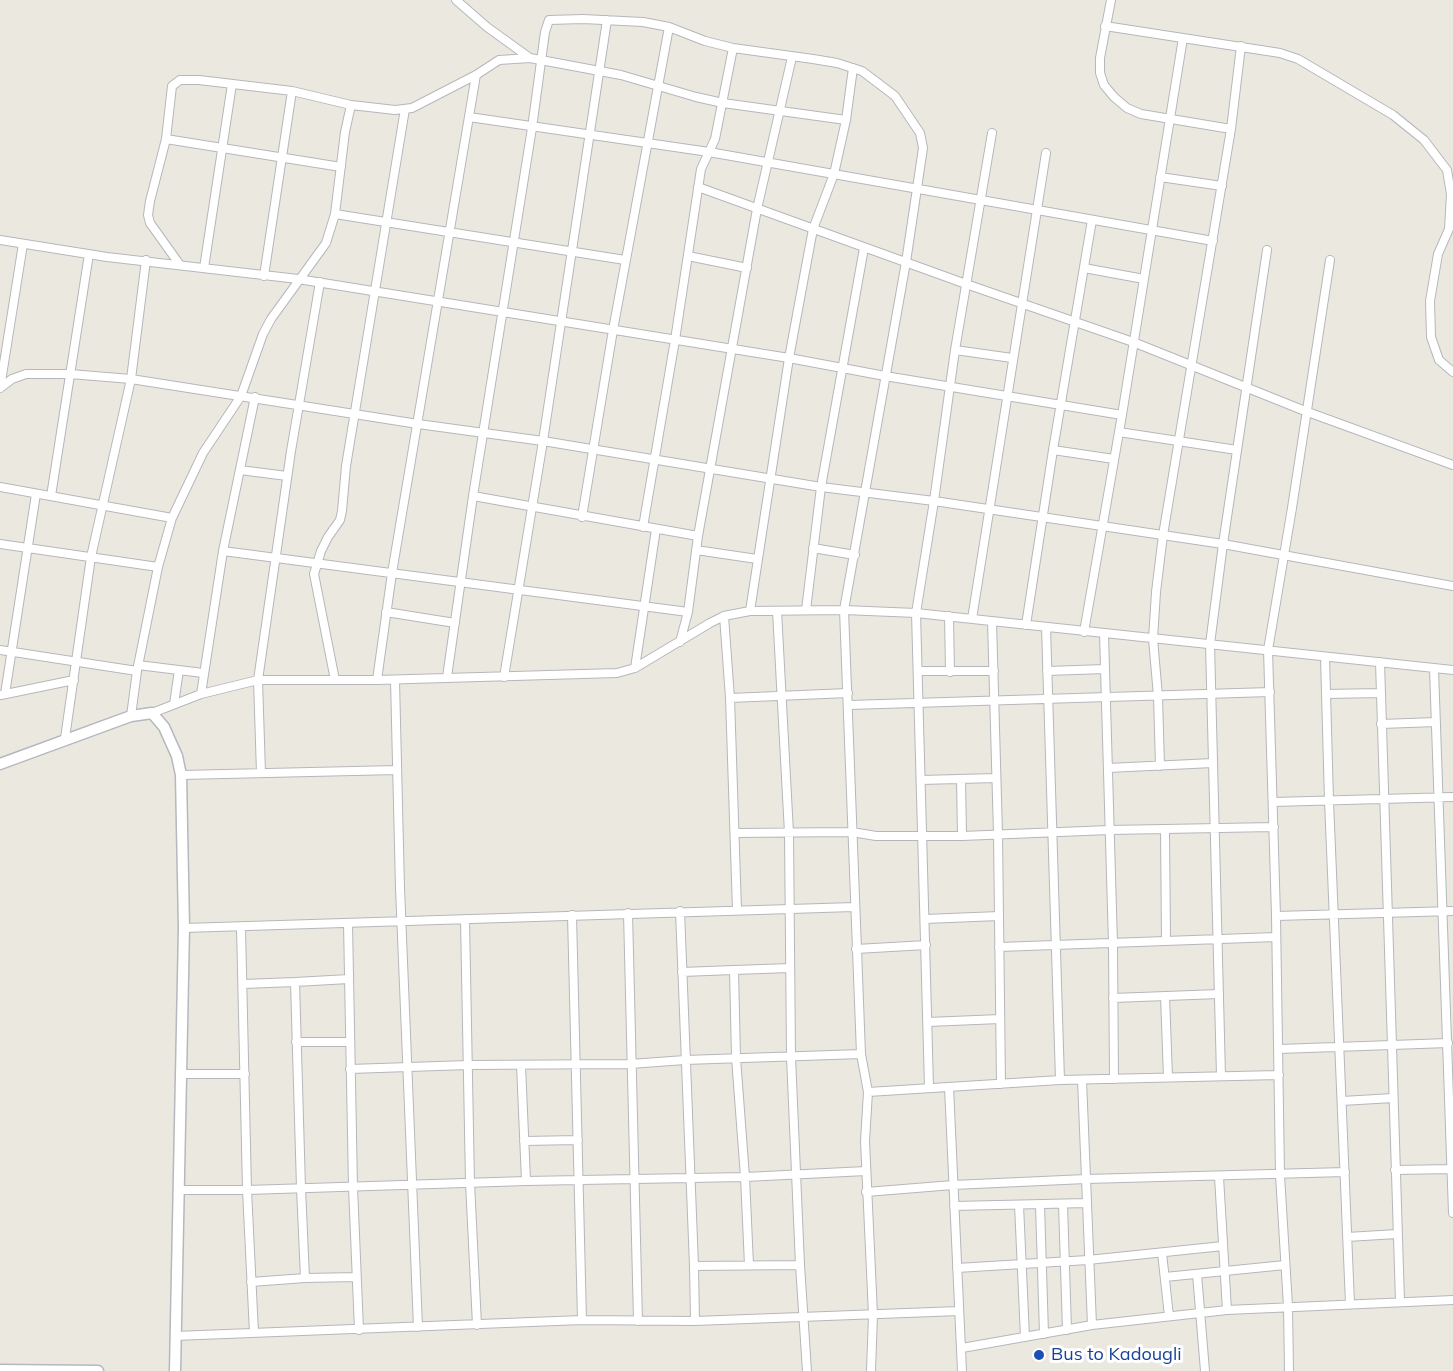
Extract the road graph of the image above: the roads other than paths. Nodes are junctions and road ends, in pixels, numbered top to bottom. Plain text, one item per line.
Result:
1 (456, 0) edge
2 (1111, 0) edge
3 (607, 20) junction
4 (1105, 26) junction
5 (669, 27) junction
6 (1183, 38) junction
7 (1241, 46) junction
8 (733, 48) junction
9 (792, 57) junction
10 (530, 58) junction
11 (541, 60) junction
12 (853, 68) junction
13 (598, 70) junction
14 (476, 75) junction
15 (232, 84) junction
16 (658, 86) junction
17 (292, 91) junction
18 (723, 103) junction
19 (351, 105) junction
20 (405, 109) junction
21 (780, 110) junction
22 (469, 117) junction
23 (846, 120) junction
24 (1168, 120) junction
25 (532, 128) junction
26 (1231, 129) junction
27 (992, 133) dead end
28 (589, 135) junction
29 (166, 139) junction
30 (647, 142) junction
31 (223, 148) junction
32 (709, 152) junction
33 (1046, 153) dead end
34 (283, 158) junction
35 (767, 162) junction
36 (341, 167) junction
37 (834, 174) junction
38 (1160, 177) junction
39 (1222, 186) junction
40 (698, 187) junction
41 (918, 189) junction
42 (982, 200) junction
43 (757, 209) junction
44 (1037, 210) junction
45 (335, 214) junction
46 (387, 220) junction
47 (1092, 220) junction
48 (813, 229) junction
49 (1152, 231) junction
50 (449, 232) junction
51 (0, 240) edge
52 (514, 242) junction
53 (1213, 242) junction
54 (23, 244) junction
55 (864, 248) junction
56 (1267, 250) dead end
57 (572, 252) junction
58 (89, 254) junction
59 (688, 256) junction
60 (146, 260) junction
61 (626, 260) junction
62 (1330, 260) dead end
63 (906, 262) junction
64 (180, 265) junction
65 (204, 268) junction
66 (747, 268) junction
67 (1084, 268) junction
68 (264, 276) junction
69 (298, 279) junction
70 (1144, 279) junction
71 (320, 282) junction
72 (966, 284) junction
73 (375, 291) junction
74 (437, 301) junction
75 (1022, 303) junction
76 (501, 311) junction
77 (562, 321) junction
78 (1076, 322) junction
79 (613, 330) junction
80 (675, 340) junction
81 (1133, 342) junction
82 (732, 349) junction
83 (955, 350) junction
84 (789, 358) junction
85 (1012, 358) junction
86 (1191, 364) junction
87 (842, 368) junction
88 (1453, 372) edge
89 (70, 374) junction
90 (885, 376) junction
91 (131, 379) junction
92 (949, 386) junction
93 (1246, 387) junction
94 (0, 388) edge
95 (241, 396) junction
96 (1006, 396) junction
97 (255, 397) junction
98 (1061, 404) junction
99 (300, 405) junction
100 (1305, 411) junction
101 (354, 414) junction
102 (1122, 415) junction
103 (418, 424) junction
104 (483, 432) junction
105 (1119, 432) junction
106 (543, 441) junction
107 (1178, 442) junction
108 (593, 449) junction
109 (1053, 450) junction
110 (1237, 450) junction
111 (1114, 459) junction
112 (656, 460) junction
113 (1453, 465) edge
114 (240, 470) junction
115 (710, 470) junction
116 (287, 477) junction
117 (769, 479) junction
118 (0, 487) edge
119 (821, 487) junction
120 (864, 492) junction
121 (36, 494) junction
122 (51, 496) junction
123 (473, 496) junction
124 (934, 501) junction
125 (102, 505) junction
126 (531, 507) junction
127 (988, 509) junction
128 (582, 517) junction
129 (1042, 517) junction
130 (172, 518) junction
131 (644, 527) junction
132 (1102, 527) junction
133 (656, 530) junction
134 (1163, 535) junction
135 (698, 536) junction
136 (0, 544) edge
137 (1223, 544) junction
138 (27, 548) junction
139 (813, 548) junction
140 (223, 550) junction
141 (696, 550) junction
142 (1283, 554) junction
143 (855, 555) junction
144 (91, 557) junction
145 (276, 558) junction
146 (757, 559) junction
147 (316, 562) junction
148 (158, 567) junction
149 (392, 573) junction
150 (461, 581) junction
151 (1453, 586) edge
152 (517, 589) junction
153 (645, 606) junction
154 (806, 610) junction
155 (844, 610) junction
156 (750, 611) junction
157 (777, 611) junction
158 (386, 612) junction
159 (688, 612) junction
160 (916, 613) junction
161 (724, 616) junction
162 (949, 616) junction
163 (972, 619) junction
164 (992, 621) junction
165 (455, 623) junction
166 (1026, 625) junction
167 (1046, 627) junction
168 (1084, 632) junction
169 (1104, 634) junction
170 (1153, 639) junction
171 (680, 642) junction
172 (1210, 644) junction
173 (0, 650) edge
174 (1268, 650) junction
175 (11, 651) junction
176 (1325, 657) junction
177 (77, 661) junction
178 (1380, 662) junction
179 (138, 668) junction
180 (635, 668) junction
181 (1105, 669) junction
182 (1434, 669) junction
183 (179, 670) junction
184 (1453, 670) edge
185 (919, 671) junction
186 (994, 671) junction
187 (1047, 671) junction
188 (950, 672) junction
189 (203, 673) junction
190 (447, 677) junction
191 (504, 677) junction
192 (74, 680) junction
193 (258, 680) junction
194 (335, 680) junction
195 (377, 680) junction
196 (396, 680) junction
197 (1270, 692) junction
198 (848, 693) junction
199 (1380, 693) junction
200 (201, 694) junction
201 (1213, 694) junction
202 (1326, 694) junction
203 (2, 695) edge
204 (783, 695) junction
205 (1158, 696) junction
206 (1106, 697) junction
207 (730, 698) junction
208 (1048, 700) junction
209 (994, 702) junction
210 (174, 704) junction
211 (919, 704) junction
212 (849, 705) junction
213 (152, 713) junction
214 (131, 716) junction
215 (1436, 722) junction
216 (1381, 724) junction
217 (65, 738) junction
218 (1213, 763) junction
219 (0, 764) edge
220 (1160, 766) junction
221 (1108, 768) junction
222 (397, 770) junction
223 (261, 773) junction
224 (181, 776) junction
225 (996, 778) junction
226 (961, 779) junction
227 (921, 780) junction
228 (1439, 797) junction
229 (1453, 797) edge
230 (1383, 799) junction
231 (1329, 801) junction
232 (1273, 802) junction
233 (1274, 827) junction
234 (1215, 828) junction
235 (1165, 829) junction
236 (1108, 830) junction
237 (852, 832) junction
238 (1053, 832) junction
239 (735, 833) junction
240 (789, 833) junction
241 (998, 834) junction
242 (923, 836) junction
243 (962, 836) junction
244 (854, 907) junction
245 (737, 910) junction
246 (789, 910) junction
247 (680, 911) junction
248 (1443, 911) junction
249 (1453, 911) edge
250 (627, 913) junction
251 (1388, 913) junction
252 (1335, 914) junction
253 (572, 915) junction
254 (999, 916) junction
255 (1276, 916) junction
256 (465, 919) junction
257 (925, 920) junction
258 (401, 922) junction
259 (348, 923) junction
260 (184, 928) junction
261 (241, 928) junction
262 (1276, 937) junction
263 (1219, 939) junction
264 (1166, 941) junction
265 (1113, 944) junction
266 (926, 945) junction
267 (1056, 945) junction
268 (999, 947) junction
269 (856, 949) junction
270 (1449, 963) edge
271 (790, 968) junction
272 (734, 970) junction
273 (682, 972) junction
274 (349, 979) junction
275 (295, 982) junction
276 (243, 984) junction
277 (1220, 994) junction
278 (1165, 996) junction
279 (1113, 998) junction
280 (1450, 1015) edge
281 (1000, 1019) junction
282 (928, 1022) junction
283 (296, 1042) junction
284 (350, 1042) junction
285 (1448, 1043) junction
286 (1391, 1045) junction
287 (1339, 1047) junction
288 (1279, 1049) junction
289 (861, 1054) junction
290 (791, 1057) junction
291 (736, 1058) junction
292 (685, 1060) junction
293 (630, 1064) junction
294 (468, 1065) junction
295 (521, 1065) junction
296 (575, 1065) junction
297 (407, 1068) junction
298 (350, 1070) junction
299 (182, 1074) junction
300 (245, 1074) junction
301 (1279, 1075) junction
302 (1221, 1076) junction
303 (1168, 1077) junction
304 (1114, 1079) junction
305 (1060, 1080) junction
306 (1082, 1080) junction
307 (1001, 1084) junction
308 (929, 1087) junction
309 (949, 1087) junction
310 (868, 1092) junction
311 (1393, 1098) junction
312 (1341, 1101) junction
313 (1452, 1121) edge
314 (578, 1140) junction
315 (524, 1142) junction
316 (1452, 1169) edge
317 (1395, 1170) junction
318 (866, 1171) junction
319 (1345, 1172) junction
320 (796, 1174) junction
321 (1280, 1175) junction
322 (745, 1177) junction
323 (1219, 1177) junction
324 (689, 1178) junction
325 (635, 1179) junction
326 (1086, 1179) junction
327 (578, 1180) junction
328 (526, 1181) junction
329 (470, 1183) junction
330 (411, 1185) junction
331 (954, 1185) junction
332 (353, 1187) junction
333 (301, 1188) junction
334 (178, 1190) junction
335 (247, 1190) junction
336 (866, 1192) junction
337 (1087, 1203) junction
338 (1040, 1204) junction
339 (1063, 1204) junction
340 (1019, 1205) junction
341 (954, 1206) junction
342 (1453, 1213) edge
343 (1397, 1234) junction
344 (1347, 1237) junction
345 (1223, 1246) junction
346 (1162, 1253) junction
347 (1088, 1260) junction
348 (1065, 1262) junction
349 (1042, 1263) junction
350 (749, 1265) junction
351 (800, 1265) junction
352 (1020, 1265) junction
353 (1285, 1265) junction
354 (694, 1266) junction
355 (957, 1268) junction
356 (1225, 1271) junction
357 (1197, 1274) junction
358 (356, 1277) junction
359 (1165, 1277) junction
360 (305, 1278) junction
361 (251, 1281) junction
362 (1453, 1300) edge
363 (1400, 1301) junction
364 (1350, 1304) junction
365 (1288, 1306) junction
366 (1227, 1310) junction
367 (959, 1311) junction
368 (1202, 1312) junction
369 (873, 1315) junction
370 (1169, 1316) junction
371 (803, 1317) junction
372 (582, 1320) junction
373 (638, 1321) junction
374 (695, 1321) junction
375 (477, 1325) junction
376 (1092, 1325) junction
377 (418, 1327) junction
378 (359, 1330) junction
379 (1067, 1330) junction
380 (254, 1333) junction
381 (1044, 1334) junction
382 (174, 1336) junction
383 (1025, 1337) junction
384 (962, 1348) junction
385 (0, 1370) edge
386 (54, 1371) edge
387 (98, 1371) edge
388 (175, 1371) edge
389 (807, 1371) edge
390 (872, 1371) edge
391 (962, 1371) edge
392 (1205, 1371) edge
393 (1289, 1371) edge

1 - 10 street
2 - 4 street
3 - 5 street
3 - 11 street
3 - 13 street
4 - 6 street
4 - 24 street
5 - 8 street
5 - 16 street
6 - 7 street
6 - 24 street
7 - 26 street
7 - 88 street
8 - 9 street
8 - 18 street
9 - 12 street
9 - 21 street
10 - 11 street
10 - 14 street
11 - 13 street
11 - 25 street
12 - 23 street
12 - 41 street
13 - 16 street
13 - 28 street
14 - 20 street
14 - 22 street
15 - 17 street
15 - 29 street
15 - 31 street
16 - 18 street
16 - 30 street
17 - 19 street
17 - 34 street
18 - 21 street
18 - 32 street
19 - 20 street
19 - 36 street
20 - 46 street
21 - 23 street
21 - 35 street
22 - 25 street
22 - 50 street
23 - 37 street
24 - 26 street
24 - 38 street
25 - 28 street
25 - 52 street
26 - 39 street
27 - 42 street
28 - 30 street
28 - 57 street
29 - 31 street
29 - 64 street
30 - 32 street
30 - 61 street
31 - 34 street
31 - 65 street
32 - 35 street
32 - 40 street
33 - 44 street
34 - 36 street
34 - 68 street
35 - 37 street
35 - 43 street
36 - 45 street
37 - 41 street
37 - 48 street
38 - 39 street
38 - 49 street
39 - 53 street
40 - 43 street
40 - 59 street
41 - 42 street
41 - 63 street
42 - 44 street
42 - 72 street
43 - 48 street
43 - 66 street
44 - 47 street
44 - 75 street
45 - 46 street
45 - 69 street
46 - 50 street
46 - 73 street
47 - 49 street
47 - 67 street
48 - 55 street
48 - 84 street
49 - 53 street
49 - 70 street
50 - 52 street
50 - 74 street
51 - 54 street
52 - 57 street
52 - 76 street
53 - 86 street
54 - 58 street
54 - 94 street
55 - 63 street
55 - 87 street
56 - 93 street
57 - 61 street
57 - 77 street
58 - 60 street
58 - 89 street
59 - 66 street
59 - 80 street
60 - 64 street
60 - 91 street
61 - 79 street
62 - 100 street
63 - 72 street
63 - 90 street
64 - 65 street
65 - 68 street
66 - 82 street
67 - 70 street
67 - 78 street
68 - 69 street
69 - 71 street
69 - 95 street
70 - 81 street
71 - 73 street
71 - 99 street
72 - 75 street
72 - 83 street
73 - 74 street
73 - 101 street
74 - 76 street
74 - 103 street
75 - 78 street
75 - 85 street
76 - 77 street
76 - 104 street
77 - 79 street
77 - 106 street
78 - 81 street
78 - 98 street
79 - 80 street
79 - 108 street
80 - 82 street
80 - 112 street
81 - 86 street
81 - 102 street
82 - 84 street
82 - 115 street
83 - 85 street
83 - 92 street
84 - 87 street
84 - 117 street
85 - 96 street
86 - 93 street
86 - 107 street
87 - 90 street
87 - 119 street
89 - 91 street
89 - 94 street
89 - 122 street
90 - 92 street
90 - 120 street
91 - 95 street
91 - 125 street
92 - 96 street
92 - 124 street
93 - 100 street
93 - 110 street
95 - 97 street
95 - 130 street
96 - 98 street
96 - 127 street
97 - 99 street
97 - 114 street
98 - 102 street
98 - 109 street
99 - 101 street
99 - 116 street
100 - 113 street
100 - 142 street
101 - 103 street
101 - 147 street
102 - 105 street
103 - 104 street
103 - 149 street
104 - 106 street
104 - 123 street
105 - 107 street
105 - 111 street
106 - 108 street
106 - 126 street
107 - 110 street
107 - 134 street
108 - 112 street
108 - 128 street
109 - 111 street
109 - 129 street
110 - 137 street
111 - 132 street
112 - 115 street
112 - 131 street
114 - 116 street
114 - 140 street
115 - 117 street
115 - 135 street
116 - 145 street
117 - 119 street
117 - 146 street
118 - 121 street
119 - 120 street
119 - 139 street
120 - 124 street
120 - 143 street
121 - 122 street
121 - 138 street
122 - 125 street
123 - 126 street
123 - 150 street
124 - 127 street
124 - 160 street
125 - 130 street
125 - 144 street
126 - 128 street
126 - 152 street
127 - 129 street
127 - 163 street
128 - 131 street
129 - 132 street
129 - 166 street
130 - 148 street
131 - 133 street
132 - 134 street
132 - 168 street
133 - 135 street
133 - 153 street
134 - 137 street
134 - 170 street
135 - 141 street
136 - 138 street
137 - 142 street
137 - 172 street
138 - 144 street
138 - 175 street
139 - 143 street
139 - 154 street
140 - 145 street
140 - 189 street
141 - 146 street
141 - 159 street
142 - 151 street
142 - 174 street
143 - 155 street
144 - 148 street
144 - 177 street
145 - 147 street
145 - 193 street
146 - 156 street
147 - 149 street
147 - 194 street
148 - 179 street
149 - 150 street
149 - 158 street
150 - 152 street
150 - 165 street
152 - 153 street
152 - 191 street
153 - 159 street
153 - 180 street
154 - 155 street
154 - 157 street
155 - 160 street
155 - 198 street
156 - 157 street
156 - 161 street
157 - 204 street
158 - 165 street
158 - 195 street
159 - 171 street
160 - 162 street
160 - 185 street
161 - 171 street
161 - 207 street
162 - 163 street
162 - 188 street
163 - 164 street
164 - 166 street
164 - 186 street
165 - 190 street
166 - 167 street
167 - 168 street
167 - 187 street
168 - 169 street
169 - 170 street
169 - 181 street
170 - 172 street
170 - 205 street
171 - 180 street
172 - 174 street
172 - 201 street
173 - 175 street
174 - 176 street
174 - 197 street
175 - 177 street
175 - 203 street
176 - 178 street
176 - 202 street
177 - 179 street
177 - 192 street
178 - 182 street
178 - 199 street
179 - 183 street
179 - 214 street
180 - 191 street
181 - 187 street
181 - 206 street
182 - 184 street
182 - 215 street
183 - 189 street
183 - 210 street
185 - 188 street
185 - 211 street
186 - 188 street
186 - 209 street
187 - 208 street
189 - 200 street
190 - 191 street
190 - 196 street
192 - 203 street
192 - 217 street
193 - 194 street
193 - 200 street
193 - 223 street
194 - 195 street
195 - 196 street
196 - 222 street
197 - 201 street
197 - 232 street
198 - 204 street
198 - 212 street
199 - 202 street
199 - 216 street
200 - 210 street
201 - 205 street
201 - 218 street
202 - 231 street
204 - 207 street
204 - 240 street
205 - 206 street
205 - 220 street
206 - 208 street
206 - 221 street
207 - 239 street
208 - 209 street
208 - 238 street
209 - 211 street
209 - 225 street
210 - 213 street
211 - 212 street
211 - 227 street
212 - 237 street
213 - 214 main road
213 - 224 main road
214 - 217 main road
215 - 216 street
215 - 228 street
216 - 230 street
217 - 219 main road
218 - 220 street
218 - 234 street
220 - 221 street
221 - 236 street
222 - 223 street
222 - 258 street
223 - 224 street
224 - 260 main road
225 - 226 street
225 - 241 street
226 - 227 street
226 - 243 street
227 - 242 street
228 - 229 street
228 - 230 street
228 - 248 street
230 - 231 street
230 - 251 street
231 - 232 street
231 - 252 street
232 - 233 street
233 - 234 street
233 - 255 street
234 - 235 street
234 - 263 street
235 - 236 street
235 - 264 street
236 - 238 street
236 - 265 street
237 - 240 street
237 - 242 street
237 - 244 street
238 - 241 street
238 - 267 street
239 - 240 street
239 - 245 street
240 - 246 street
241 - 243 street
241 - 254 street
242 - 243 street
242 - 257 street
244 - 246 street
244 - 269 street
245 - 246 street
245 - 247 street
246 - 271 street
247 - 250 street
247 - 273 street
248 - 249 street
248 - 251 street
248 - 270 street
250 - 253 street
250 - 293 street
251 - 252 street
251 - 286 street
252 - 255 street
252 - 287 street
253 - 256 street
253 - 296 street
254 - 257 street
254 - 268 street
255 - 262 street
256 - 258 street
256 - 294 street
257 - 266 street
258 - 259 street
258 - 297 street
259 - 261 street
259 - 274 street
260 - 261 street
260 - 299 main road
261 - 276 street
262 - 263 street
262 - 288 street
263 - 264 street
263 - 277 street
264 - 265 street
265 - 267 street
265 - 279 street
266 - 269 street
266 - 282 street
267 - 268 street
267 - 305 street
268 - 281 street
269 - 289 street
270 - 280 street
271 - 272 street
271 - 290 street
272 - 273 street
272 - 291 street
273 - 292 street
274 - 275 street
274 - 284 street
275 - 276 street
275 - 283 street
276 - 300 street
277 - 278 street
277 - 302 street
278 - 279 street
278 - 303 street
279 - 304 street
280 - 285 street
281 - 282 street
281 - 307 street
282 - 308 street
283 - 284 street
283 - 333 street
284 - 298 street
285 - 286 street
285 - 313 street
286 - 287 street
286 - 311 street
287 - 288 street
287 - 312 street
288 - 301 street
289 - 290 street
289 - 310 street
290 - 291 street
290 - 320 street
291 - 292 street
291 - 322 street
292 - 293 street
292 - 324 street
293 - 296 street
293 - 325 street
294 - 295 street
294 - 297 street
294 - 329 street
295 - 296 street
295 - 315 street
296 - 314 street
297 - 298 street
297 - 330 street
298 - 332 street
299 - 300 street
299 - 334 main road
300 - 335 street
301 - 302 street
301 - 321 street
302 - 303 street
303 - 304 street
304 - 306 street
305 - 306 street
305 - 307 street
306 - 326 street
307 - 309 street
308 - 309 street
308 - 310 street
309 - 331 street
310 - 318 street
311 - 312 street
311 - 317 street
312 - 319 street
313 - 316 street
314 - 315 street
314 - 327 street
315 - 328 street
316 - 317 street
316 - 342 street
317 - 343 street
318 - 320 street
318 - 336 street
319 - 321 street
319 - 344 street
320 - 322 street
320 - 351 street
321 - 323 street
321 - 353 street
322 - 324 street
322 - 350 street
323 - 326 street
323 - 345 street
324 - 325 street
324 - 354 street
325 - 327 street
325 - 373 street
326 - 331 street
326 - 337 street
327 - 328 street
327 - 372 street
328 - 329 street
329 - 330 street
329 - 375 street
330 - 332 street
330 - 377 street
331 - 336 street
331 - 341 street
332 - 333 street
332 - 358 street
333 - 335 street
333 - 360 street
334 - 335 street
334 - 382 main road
335 - 361 street
336 - 369 street
337 - 339 street
337 - 347 street
338 - 339 street
338 - 340 street
338 - 349 street
339 - 348 street
340 - 341 street
340 - 352 street
341 - 355 street
343 - 344 street
343 - 363 street
344 - 364 street
345 - 346 street
345 - 356 street
346 - 347 street
346 - 359 street
347 - 348 street
347 - 376 street
348 - 349 street
348 - 379 street
349 - 352 street
349 - 381 street
350 - 351 street
350 - 354 street
351 - 371 street
352 - 355 street
352 - 383 street
353 - 356 street
353 - 365 street
354 - 374 street
355 - 367 street
356 - 357 street
356 - 366 street
357 - 359 street
357 - 368 street
358 - 360 street
358 - 378 street
359 - 370 street
360 - 361 street
361 - 380 street
362 - 363 street
363 - 364 street
364 - 365 street
365 - 366 street
365 - 393 street
366 - 368 street
367 - 369 street
367 - 384 street
368 - 370 street
368 - 392 street
369 - 371 street
369 - 390 street
370 - 376 street
371 - 374 street
371 - 389 street
372 - 373 street
372 - 375 street
373 - 374 street
375 - 377 street
376 - 379 street
377 - 378 street
378 - 380 street
379 - 381 street
380 - 382 street
381 - 383 street
382 - 388 main road
383 - 384 street
384 - 391 street
385 - 386 main road
386 - 387 main road

